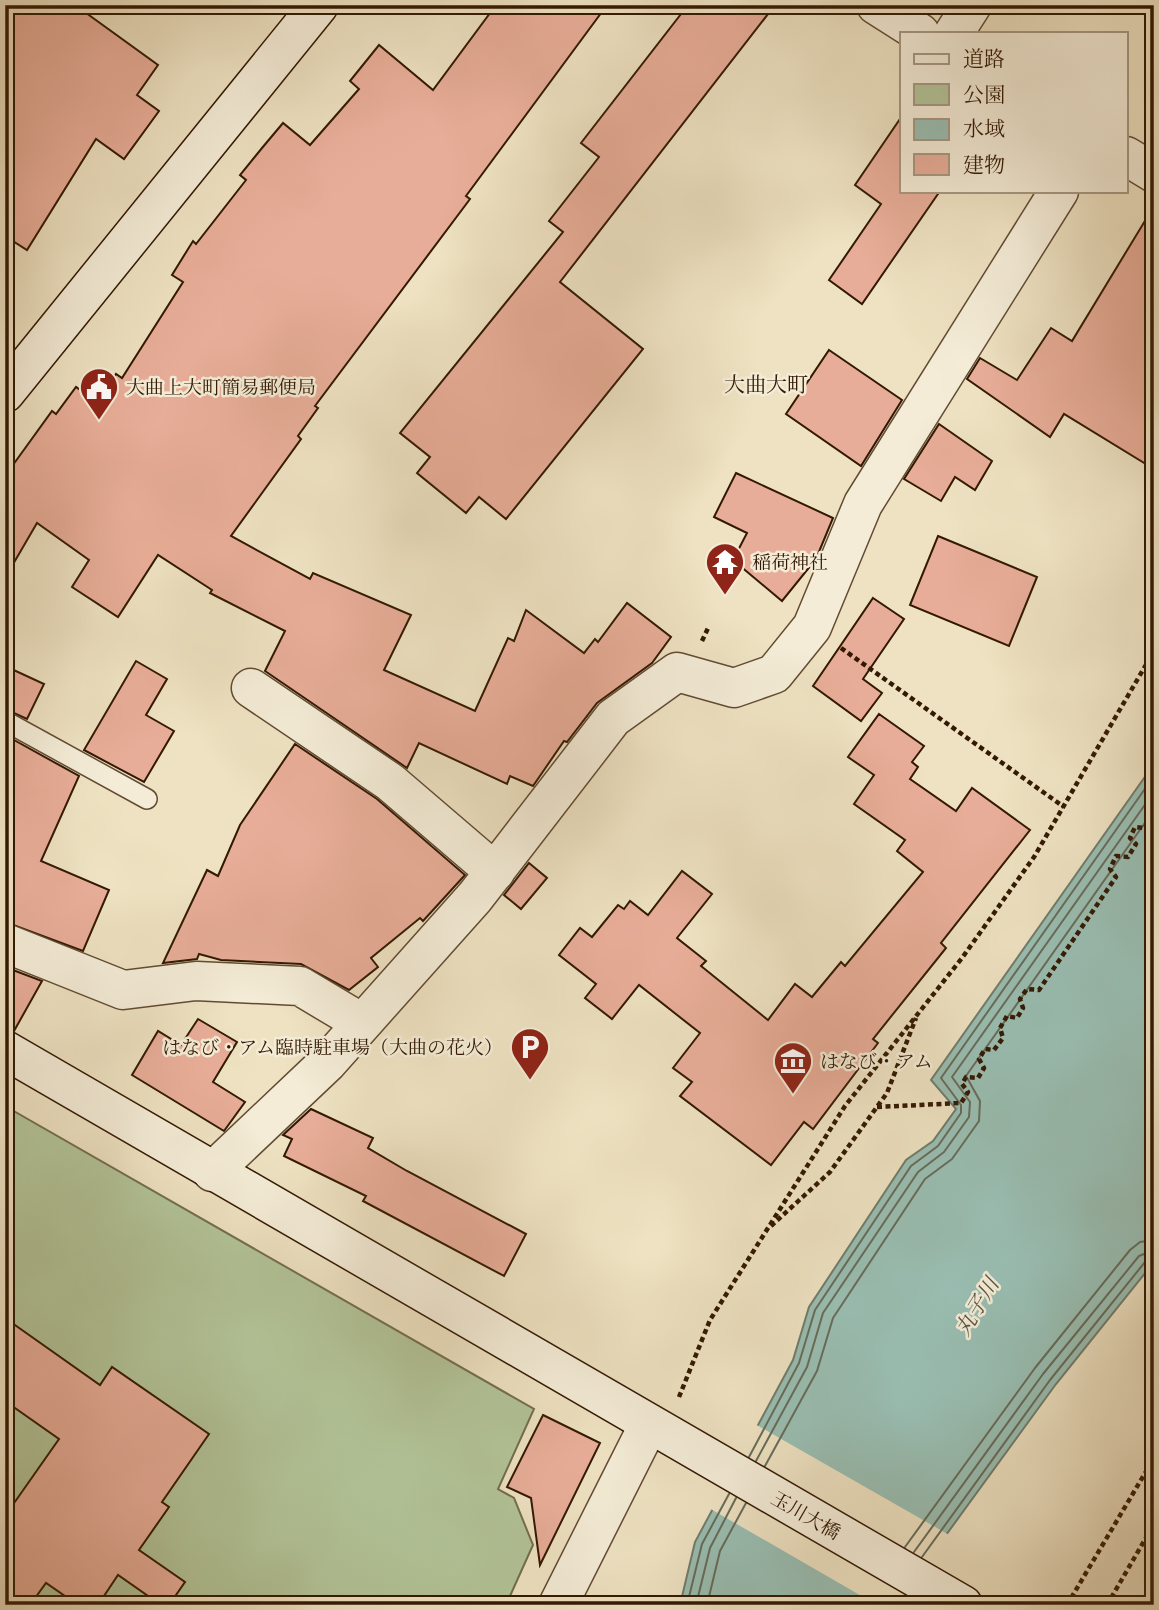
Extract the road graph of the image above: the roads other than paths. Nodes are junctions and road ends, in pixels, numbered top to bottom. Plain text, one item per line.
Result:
1 (319, 5) edge
2 (876, 5) edge
3 (972, 5) edge
4 (918, 32) edge
5 (955, 32) edge
6 (1128, 157) edge
7 (1154, 173) edge
8 (1058, 192) edge
9 (5, 393) edge
10 (251, 688) dead end
11 (5, 721) edge
12 (147, 799) dead end
13 (495, 872) junction
14 (5, 943) edge
15 (362, 1023) junction
16 (5, 1050) edge
17 (212, 1172) junction
18 (657, 1429) junction
19 (558, 1605) edge
20 (963, 1605) edge

1 - 9 street
2 - 4 street
3 - 5 street
6 - 7 street
8 - 13 street
10 - 13 street
11 - 12 lane
13 - 15 street
14 - 15 street
15 - 17 street
16 - 17 street, 玉川大橋
17 - 18 street, 玉川大橋
18 - 19 street
18 - 20 street, 玉川大橋

